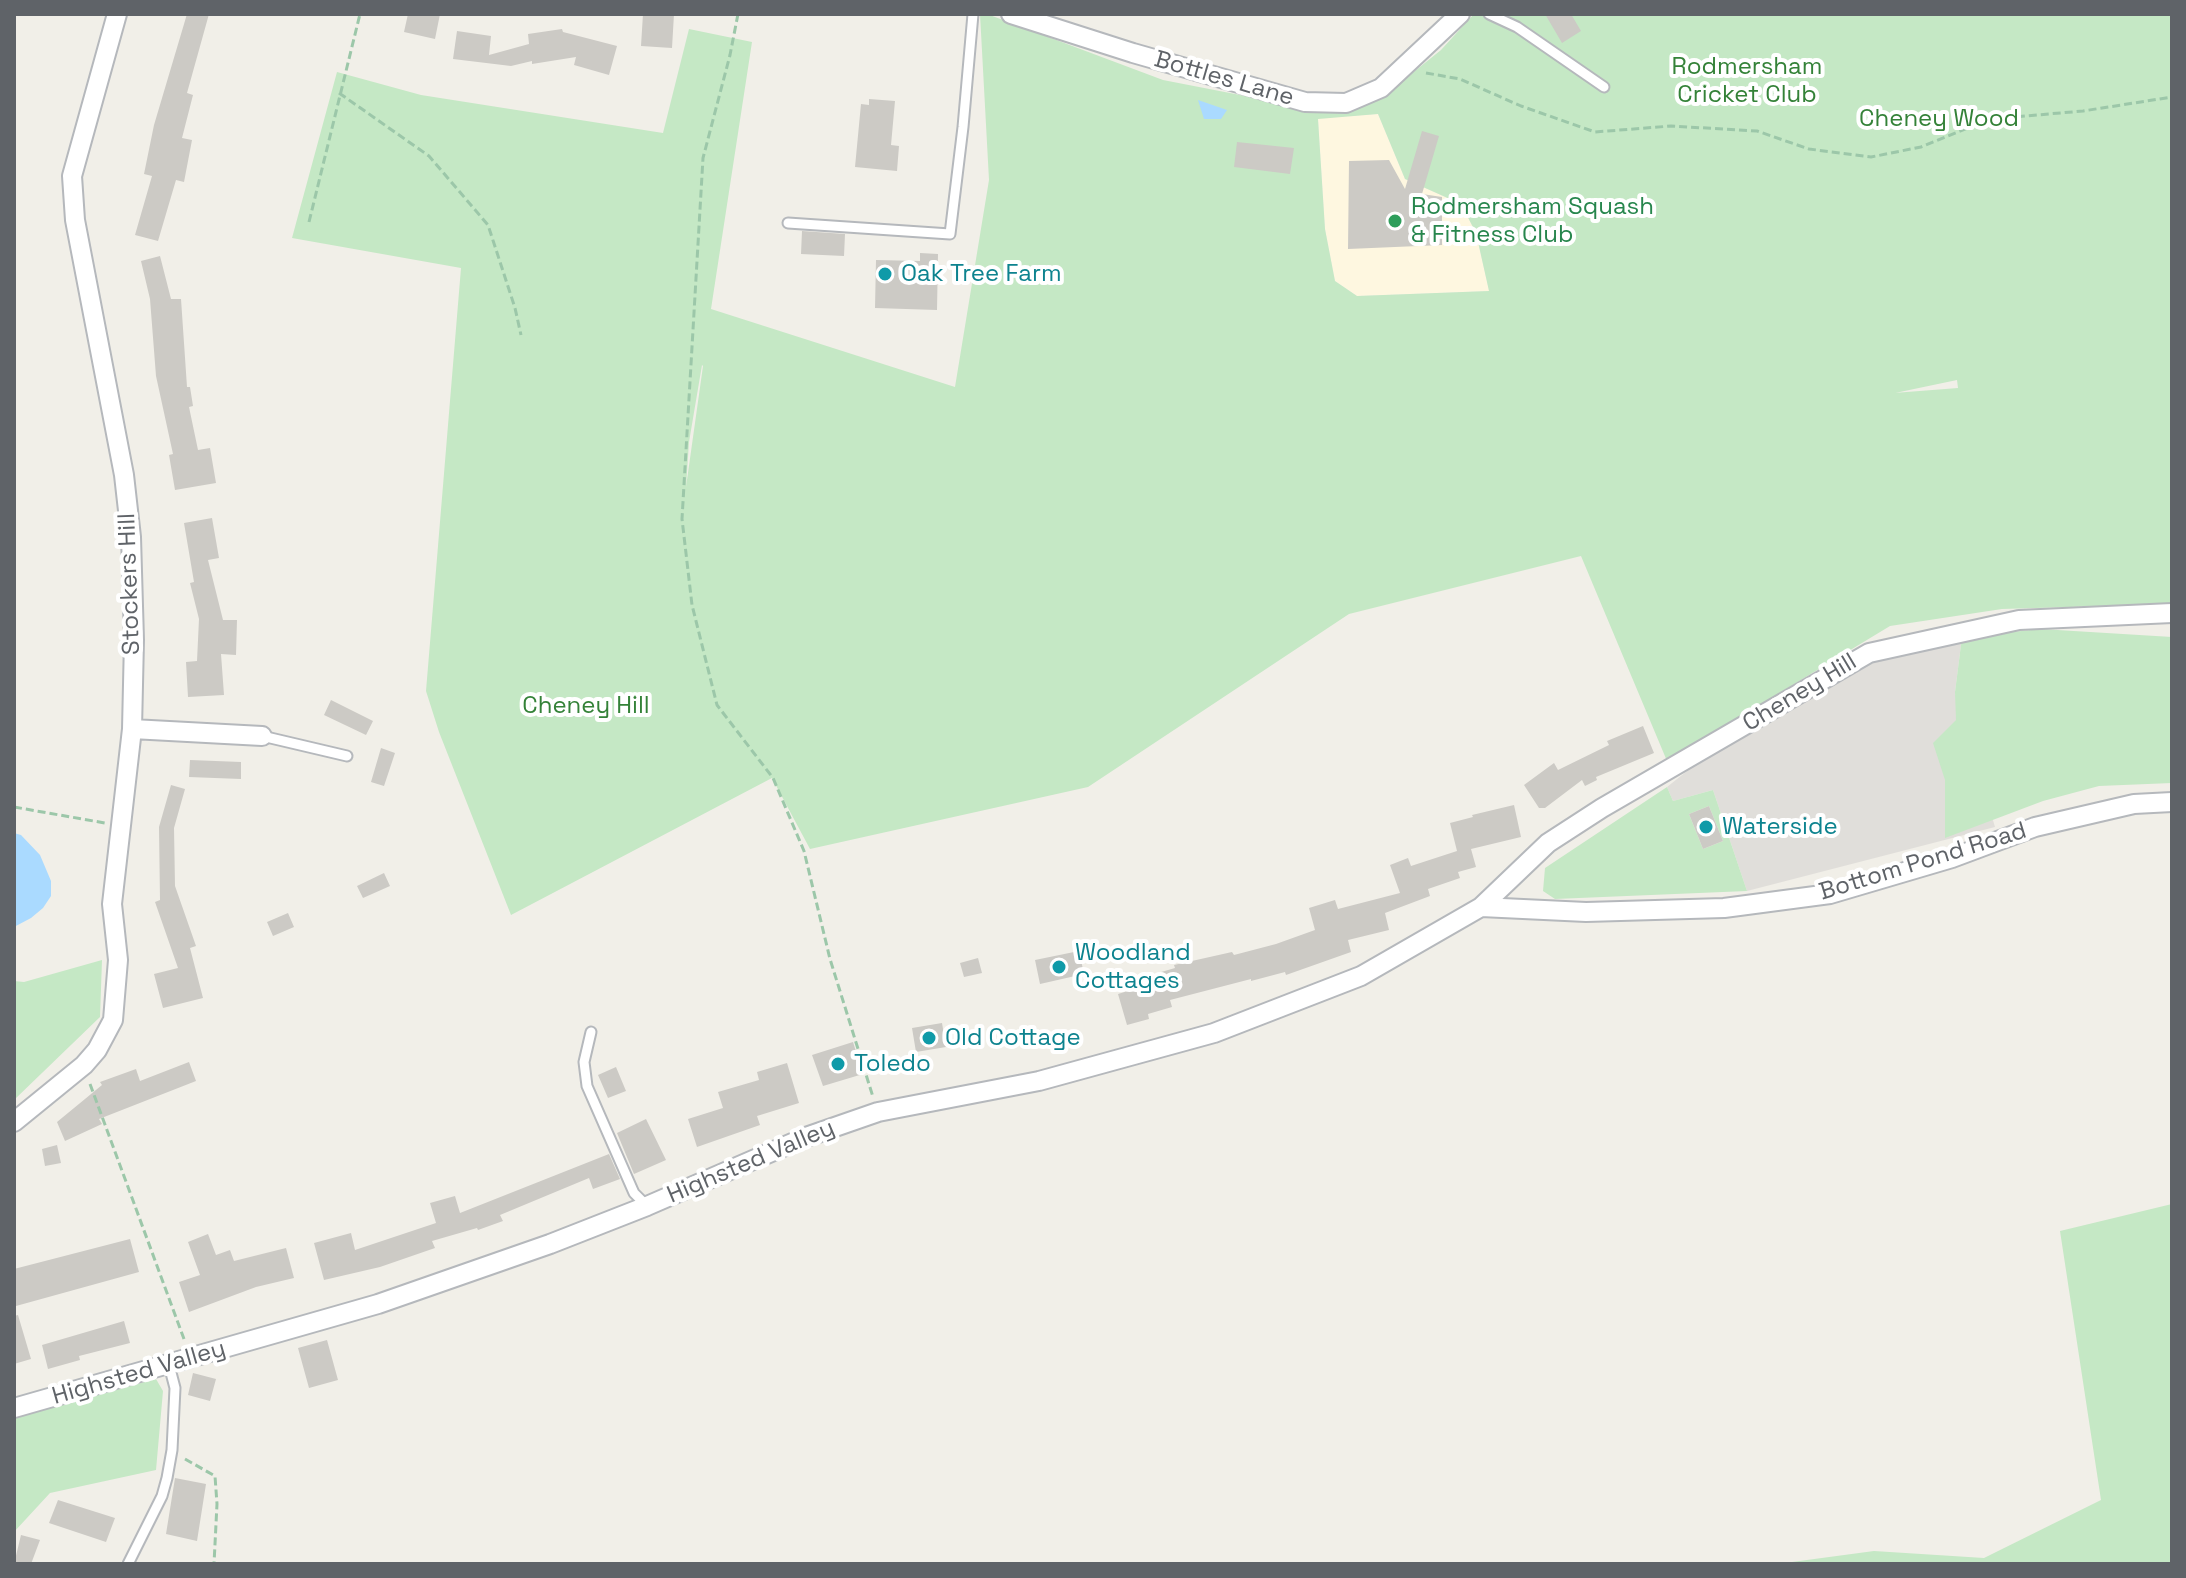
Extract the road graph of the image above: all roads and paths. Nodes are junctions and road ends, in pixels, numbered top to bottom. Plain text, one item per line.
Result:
1 (117, 14) edge
2 (360, 14) edge
3 (738, 14) edge
4 (973, 14) edge
5 (1011, 14) edge
6 (1460, 14) edge
7 (1489, 14) edge
8 (1402, 69) junction
9 (1604, 87) dead end
10 (339, 93) junction
11 (2172, 97) edge
12 (309, 222) dead end
13 (788, 223) dead end
14 (521, 335) dead end
15 (2172, 613) edge
16 (132, 729) junction
17 (262, 736) joint
18 (347, 756) dead end
19 (2172, 802) edge
20 (14, 807) edge
21 (121, 826) junction
22 (1481, 907) junction
23 (591, 1032) dead end
24 (84, 1065) junction
25 (878, 1112) junction
26 (14, 1122) edge
27 (647, 1206) junction
28 (191, 1358) junction
29 (169, 1365) junction
30 (14, 1408) edge
31 (172, 1450) junction
32 (128, 1564) edge
33 (214, 1564) edge

1 - 16 street, Stockers Hill
2 - 10 path
3 - 25 path
4 - 13 lane
5 - 8 street, Bottles Lane
6 - 8 street, Bottles Lane
7 - 9 lane
8 - 11 path
10 - 12 path
10 - 14 path
15 - 22 street, Cheney Hill
16 - 17 street
16 - 21 street, Stockers Hill
17 - 18 lane
19 - 22 street, Bottom Pond Road
20 - 21 path
21 - 24 street, Stockers Hill
22 - 25 street, Highsted Valley
23 - 27 lane
24 - 26 street, Stockers Hill
24 - 28 path
25 - 27 street, Highsted Valley
27 - 28 street, Highsted Valley
28 - 29 street, Highsted Valley
29 - 30 street, Highsted Valley
29 - 31 lane
31 - 32 lane
31 - 33 path

